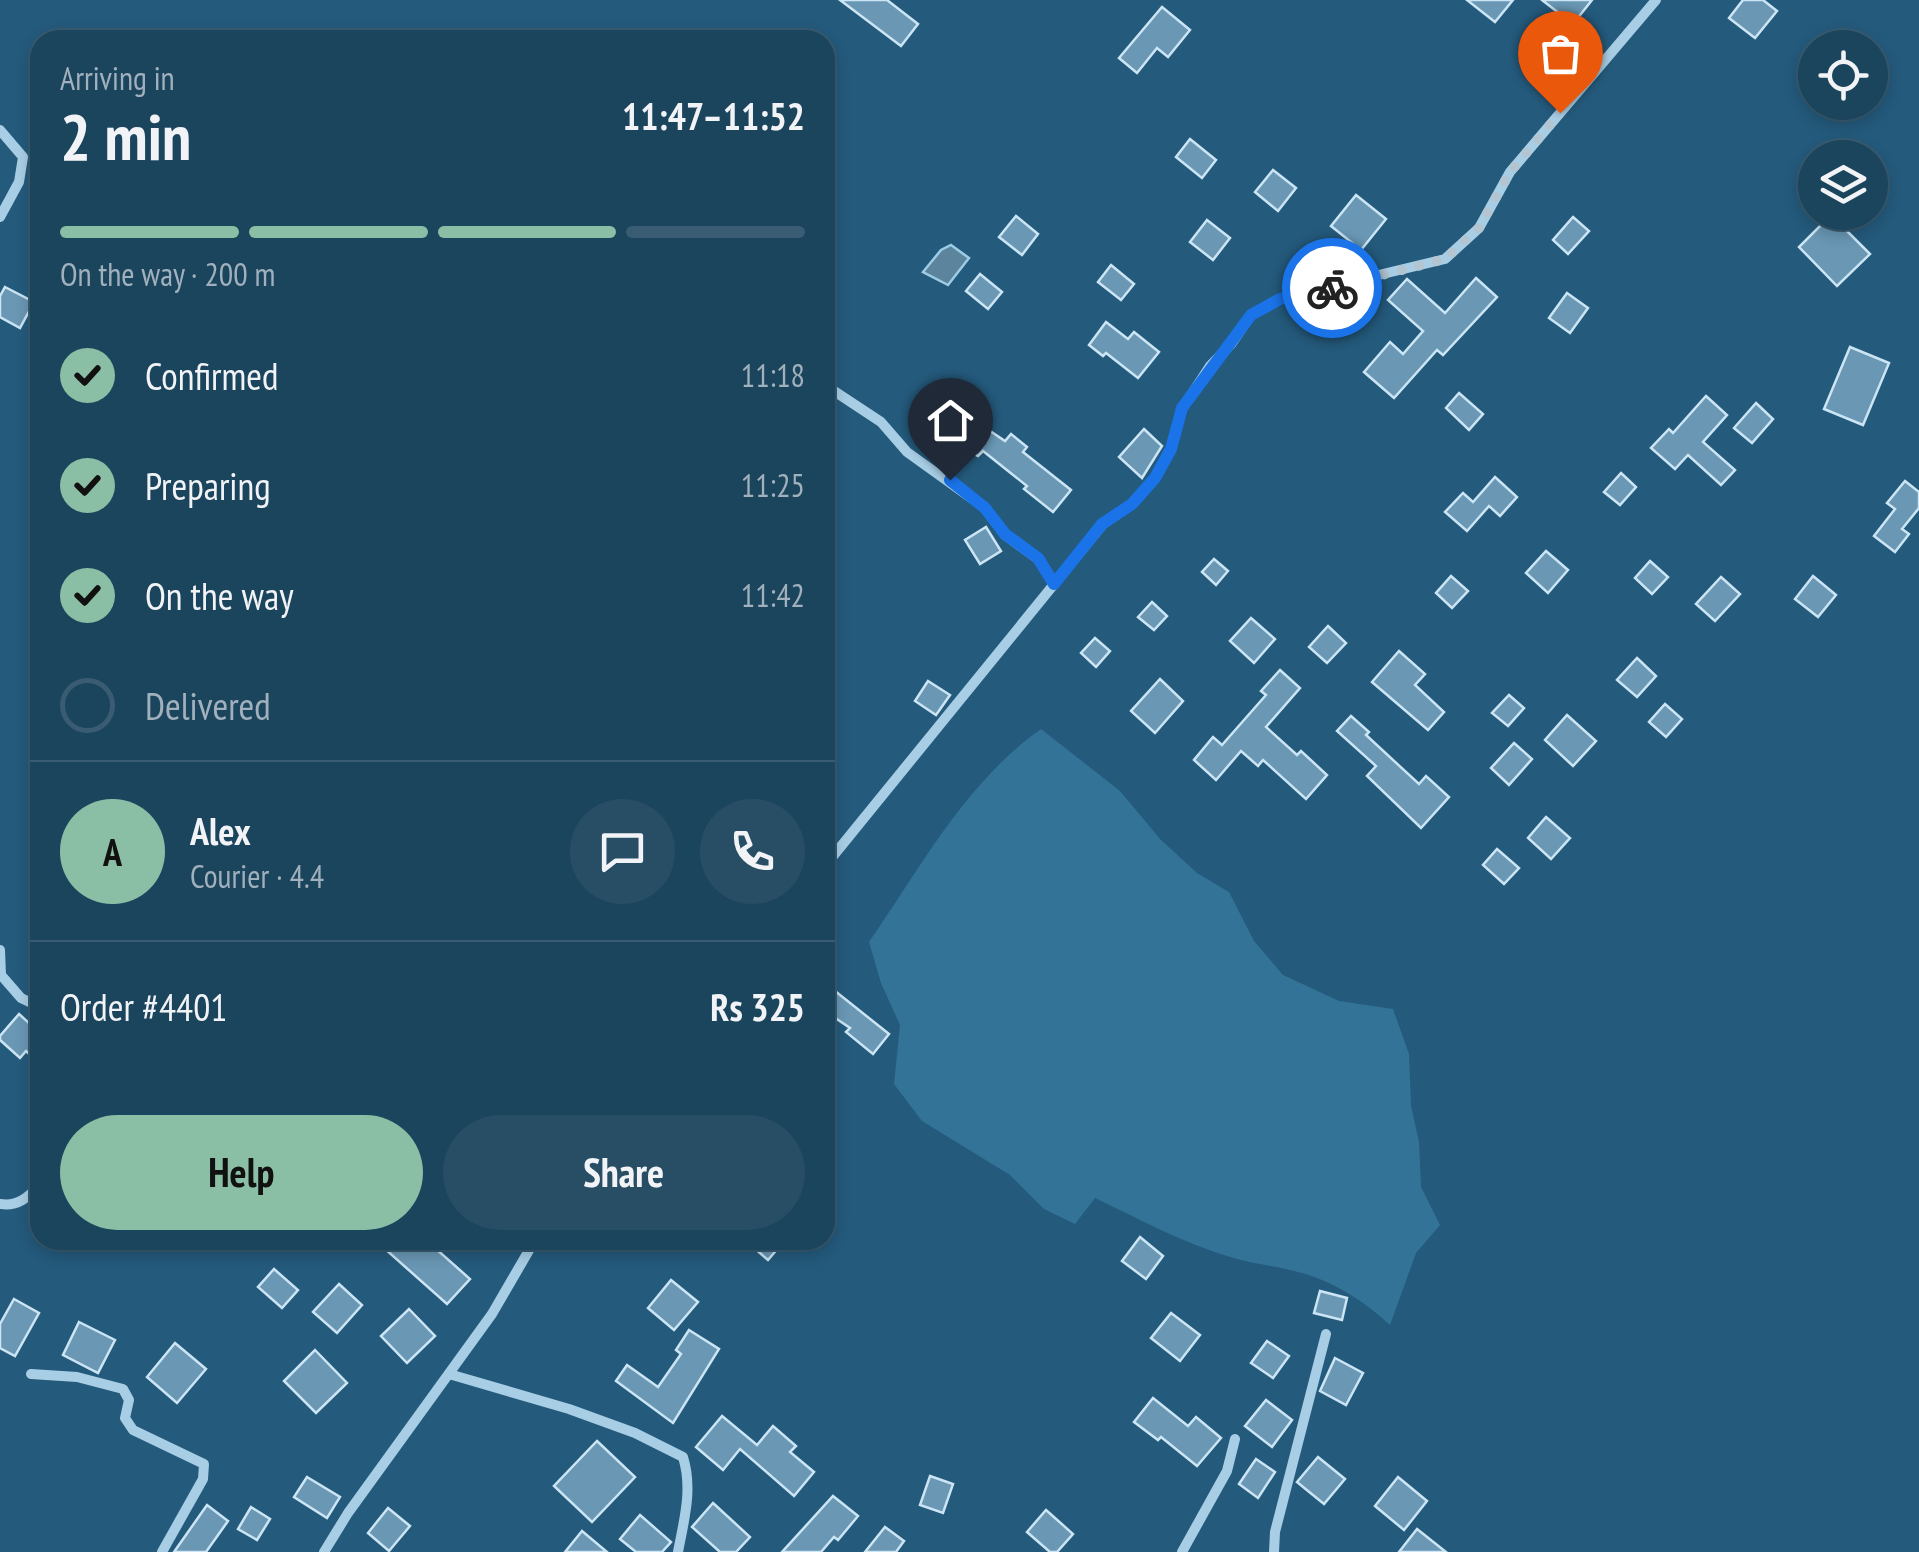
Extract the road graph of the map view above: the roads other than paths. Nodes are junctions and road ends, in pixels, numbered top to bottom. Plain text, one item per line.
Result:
1 (1656, 0) edge
2 (0, 130) edge
3 (0, 217) edge
4 (835, 392) edge
5 (1054, 584) junction
6 (835, 854) edge
7 (0, 950) edge
8 (30, 1002) edge
9 (30, 1195) edge
10 (0, 1204) edge
11 (529, 1250) edge
12 (1326, 1334) dead end
13 (31, 1374) dead end
14 (449, 1374) junction
15 (1235, 1439) dead end
16 (162, 1552) edge
17 (324, 1552) edge
18 (678, 1552) edge
19 (1182, 1552) edge
20 (1274, 1552) edge

1 - 5 street
2 - 3 street
4 - 5 street
5 - 6 street
7 - 8 street
9 - 10 street
11 - 14 street
12 - 20 street
13 - 16 street
14 - 17 street
14 - 18 street
15 - 19 street

